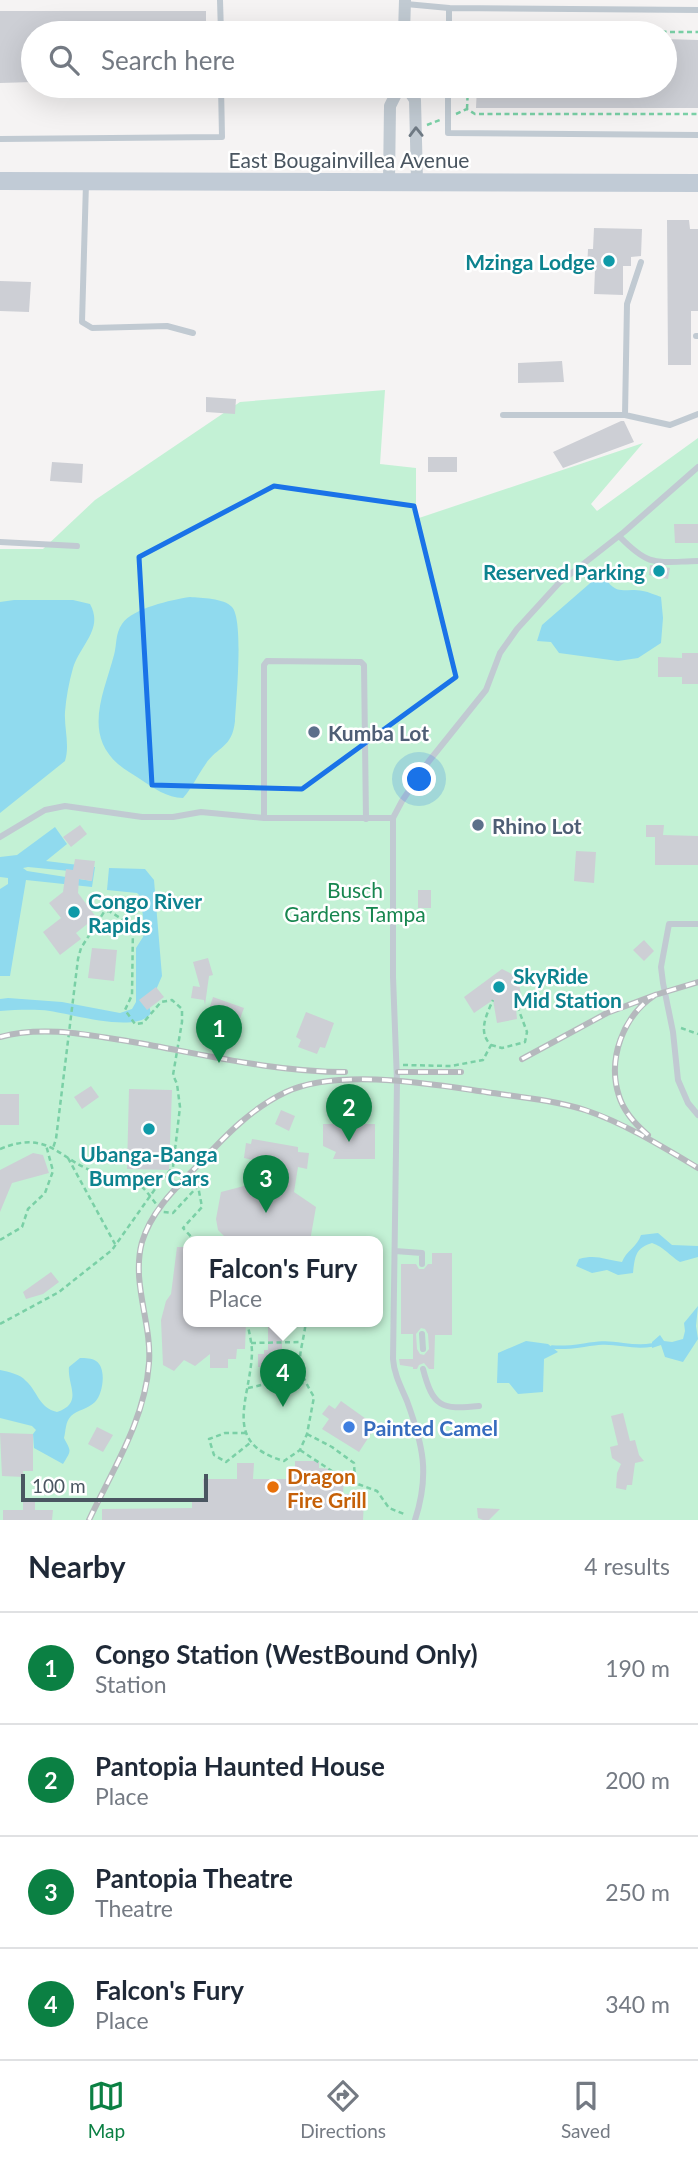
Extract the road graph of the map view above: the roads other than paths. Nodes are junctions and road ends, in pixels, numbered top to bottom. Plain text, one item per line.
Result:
1 (220, 0) edge
2 (405, 2) edge
3 (449, 8) junction
4 (698, 10) edge
5 (221, 21) edge
6 (404, 21) edge
7 (449, 21) edge
8 (221, 98) edge
9 (394, 98) edge
10 (414, 98) edge
11 (448, 98) edge
12 (698, 135) edge
13 (0, 139) edge
14 (0, 181) edge
15 (86, 181) junction
16 (389, 181) junction
17 (417, 181) junction
18 (698, 183) edge
19 (642, 262) dead end
20 (193, 333) dead end
21 (698, 414) edge
22 (503, 415) dead end
23 (625, 415) junction
24 (698, 467) edge
25 (619, 536) junction
26 (0, 542) edge
27 (77, 546) dead end
28 (698, 561) edge
29 (264, 818) junction
30 (393, 818) junction
31 (366, 819) junction
32 (0, 836) edge
33 (698, 924) edge
34 (698, 1115) edge
35 (395, 1251) junction
36 (422, 1264) dead end
37 (422, 1334) dead end
38 (423, 1349) dead end
39 (423, 1369) dead end
40 (479, 1406) dead end
41 (415, 1520) edge

1 - 5 lane
2 - 3 lane
2 - 6 street
3 - 4 lane
3 - 7 lane
8 - 13 lane
9 - 16 street
17 -> 10 street
11 - 12 lane
14 - 15 street, East Bougainvillea Avenue
15 - 16 street, East Bougainvillea Avenue
15 - 20 lane
16 - 17 street, East Bougainvillea Avenue
17 - 18 street, East Bougainvillea Avenue
19 - 23 lane
21 - 23 lane
22 - 23 lane
24 - 25 lane
25 - 28 lane
25 - 30 lane
26 - 27 lane
29 - 31 lane
29 - 31 lane
29 - 32 lane
30 - 31 lane
30 - 35 lane
33 - 34 lane
35 - 36 lane
35 - 41 lane
37 - 38 lane
39 - 40 lane

